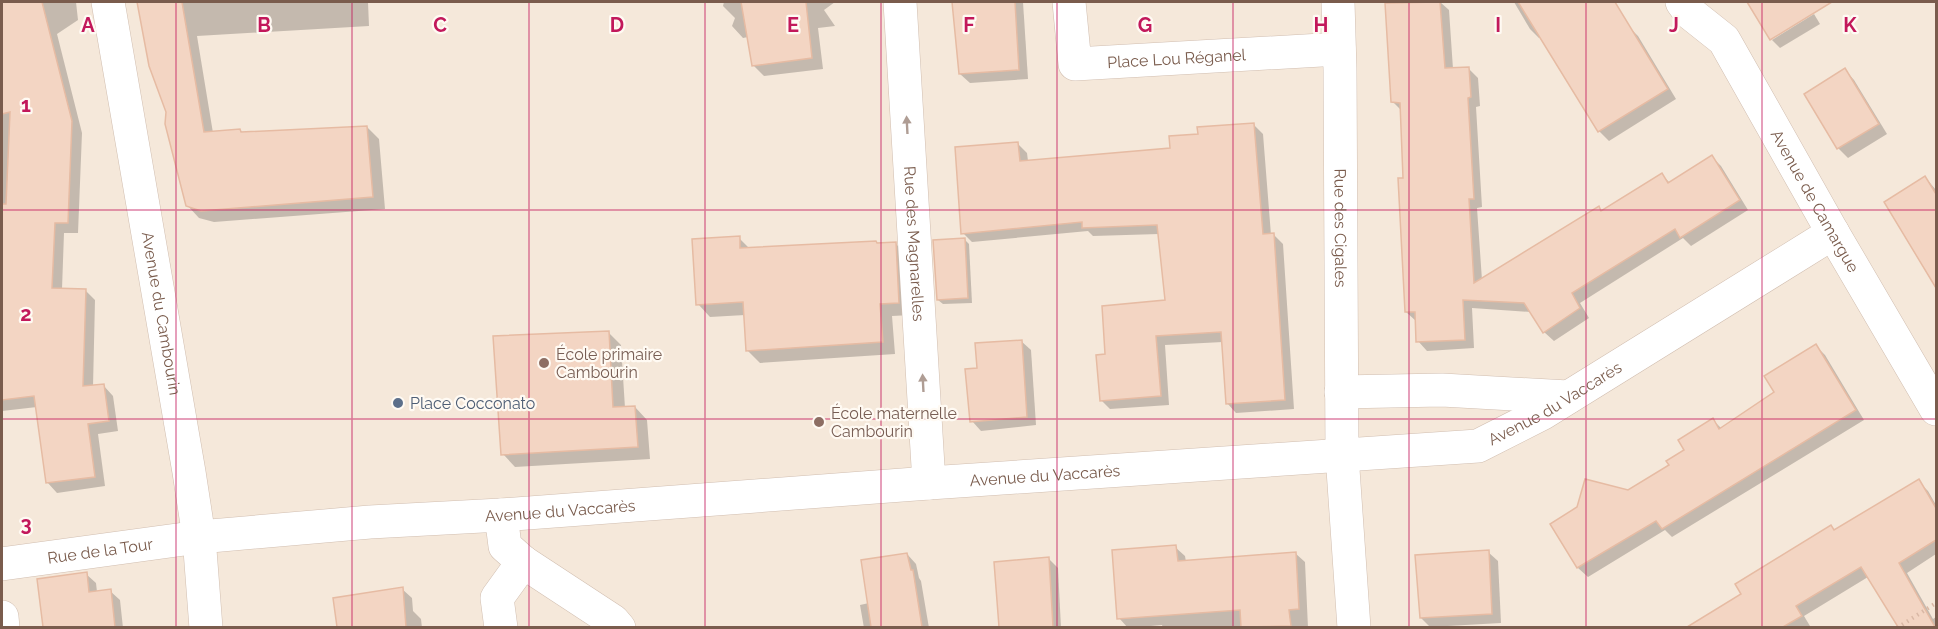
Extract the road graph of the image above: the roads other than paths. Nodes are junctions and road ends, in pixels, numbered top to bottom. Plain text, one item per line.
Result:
1 (108, 2) edge
2 (900, 2) edge
3 (1069, 2) edge
4 (1338, 2) edge
5 (1682, 2) edge
6 (1339, 49) junction
7 (1833, 233) junction
8 (1341, 392) junction
9 (1568, 397) junction
10 (1936, 409) edge
11 (1342, 455) junction
12 (928, 483) junction
13 (501, 515) junction
14 (199, 537) junction
15 (523, 562) junction
16 (2, 564) edge
17 (2, 617) edge
18 (3, 627) edge
19 (206, 627) edge
20 (501, 627) edge
21 (619, 627) edge
22 (1354, 627) edge

1 - 14 street, Avenue du Cambourin
12 -> 2 street, Rue des Magnarelles
3 - 6 street, Place Lou Réganel
4 - 6 street, Rue des Cigales
5 - 7 street, Avenue de Camargue
6 - 8 street, Rue des Cigales
7 - 9 street, Avenue du Vaccarès
7 - 10 street, Avenue de Camargue
8 - 9 street
8 - 11 street, Rue des Cigales
9 - 11 street, Avenue du Vaccarès
11 - 12 street, Avenue du Vaccarès
11 - 22 street, Rue des Cigales
12 - 13 street, Avenue du Vaccarès
13 - 14 street, Avenue du Vaccarès
13 - 15 street
14 - 16 street, Rue de la Tour
14 - 19 street, Avenue du Cambourin
15 - 20 street
15 - 21 street
17 - 18 street

